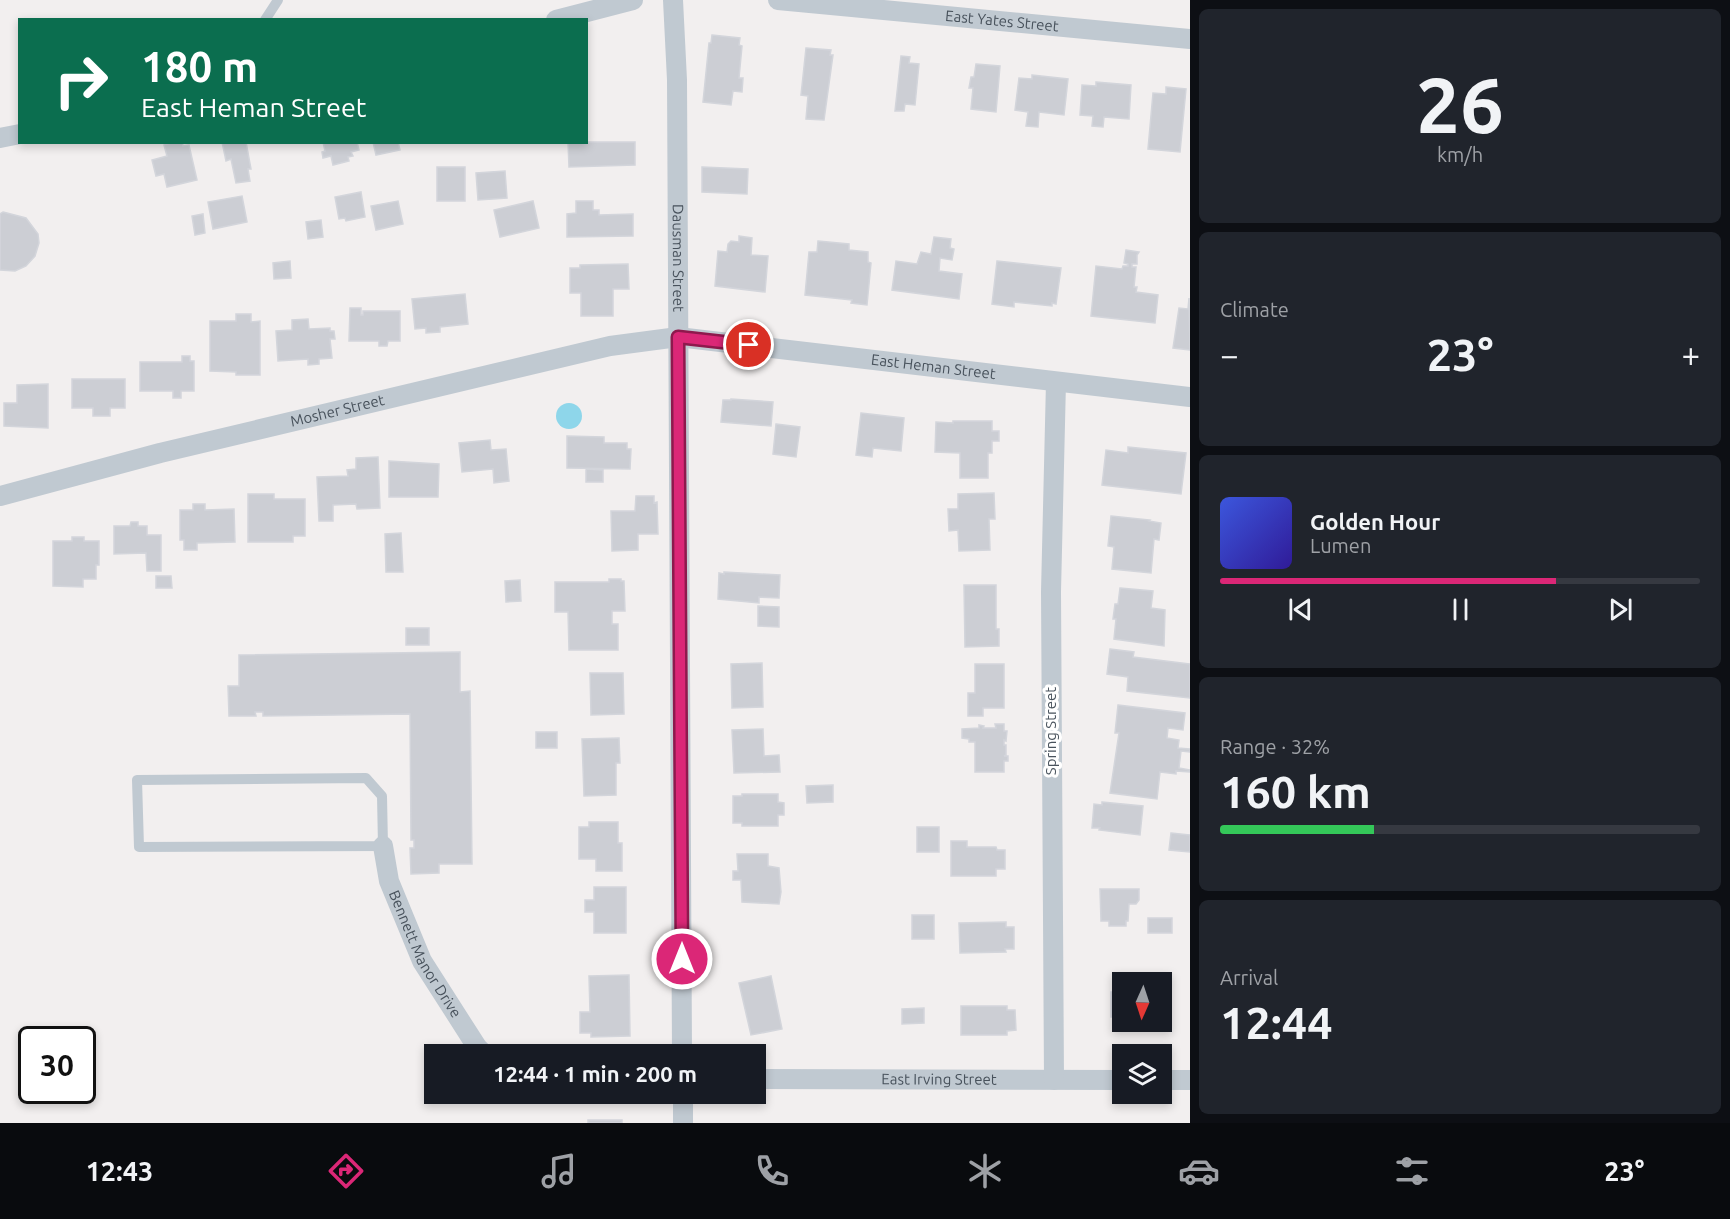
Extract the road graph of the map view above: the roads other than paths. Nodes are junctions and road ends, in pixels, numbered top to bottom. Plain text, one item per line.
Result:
1 (278, 0) edge
2 (633, 0) edge
3 (673, 0) edge
4 (778, 0) edge
5 (266, 18) edge
6 (564, 18) edge
7 (1190, 39) edge
8 (18, 134) edge
9 (0, 138) edge
10 (678, 337) junction
11 (1056, 382) junction
12 (1190, 397) edge
13 (0, 496) edge
14 (383, 846) junction
15 (475, 1044) edge
16 (682, 1044) edge
17 (766, 1079) edge
18 (1054, 1080) junction
19 (1112, 1080) edge
20 (1172, 1080) edge
21 (1190, 1080) edge
22 (682, 1104) edge
23 (683, 1123) edge

1 - 5 lane
2 - 6 street
3 - 10 street, Dausman Street
4 - 7 street, East Yates Street
8 - 9 street
10 - 11 street, East Heman Street
10 - 13 street, Mosher Street
10 - 16 street, Dausman Street
11 - 12 street, East Heman Street
11 - 18 street, Spring Street
14 - 14 lane
14 - 15 street, Bennett Manor Drive
17 - 18 street, East Irving Street
18 - 19 street, East Irving Street
20 - 21 street
22 - 23 street

